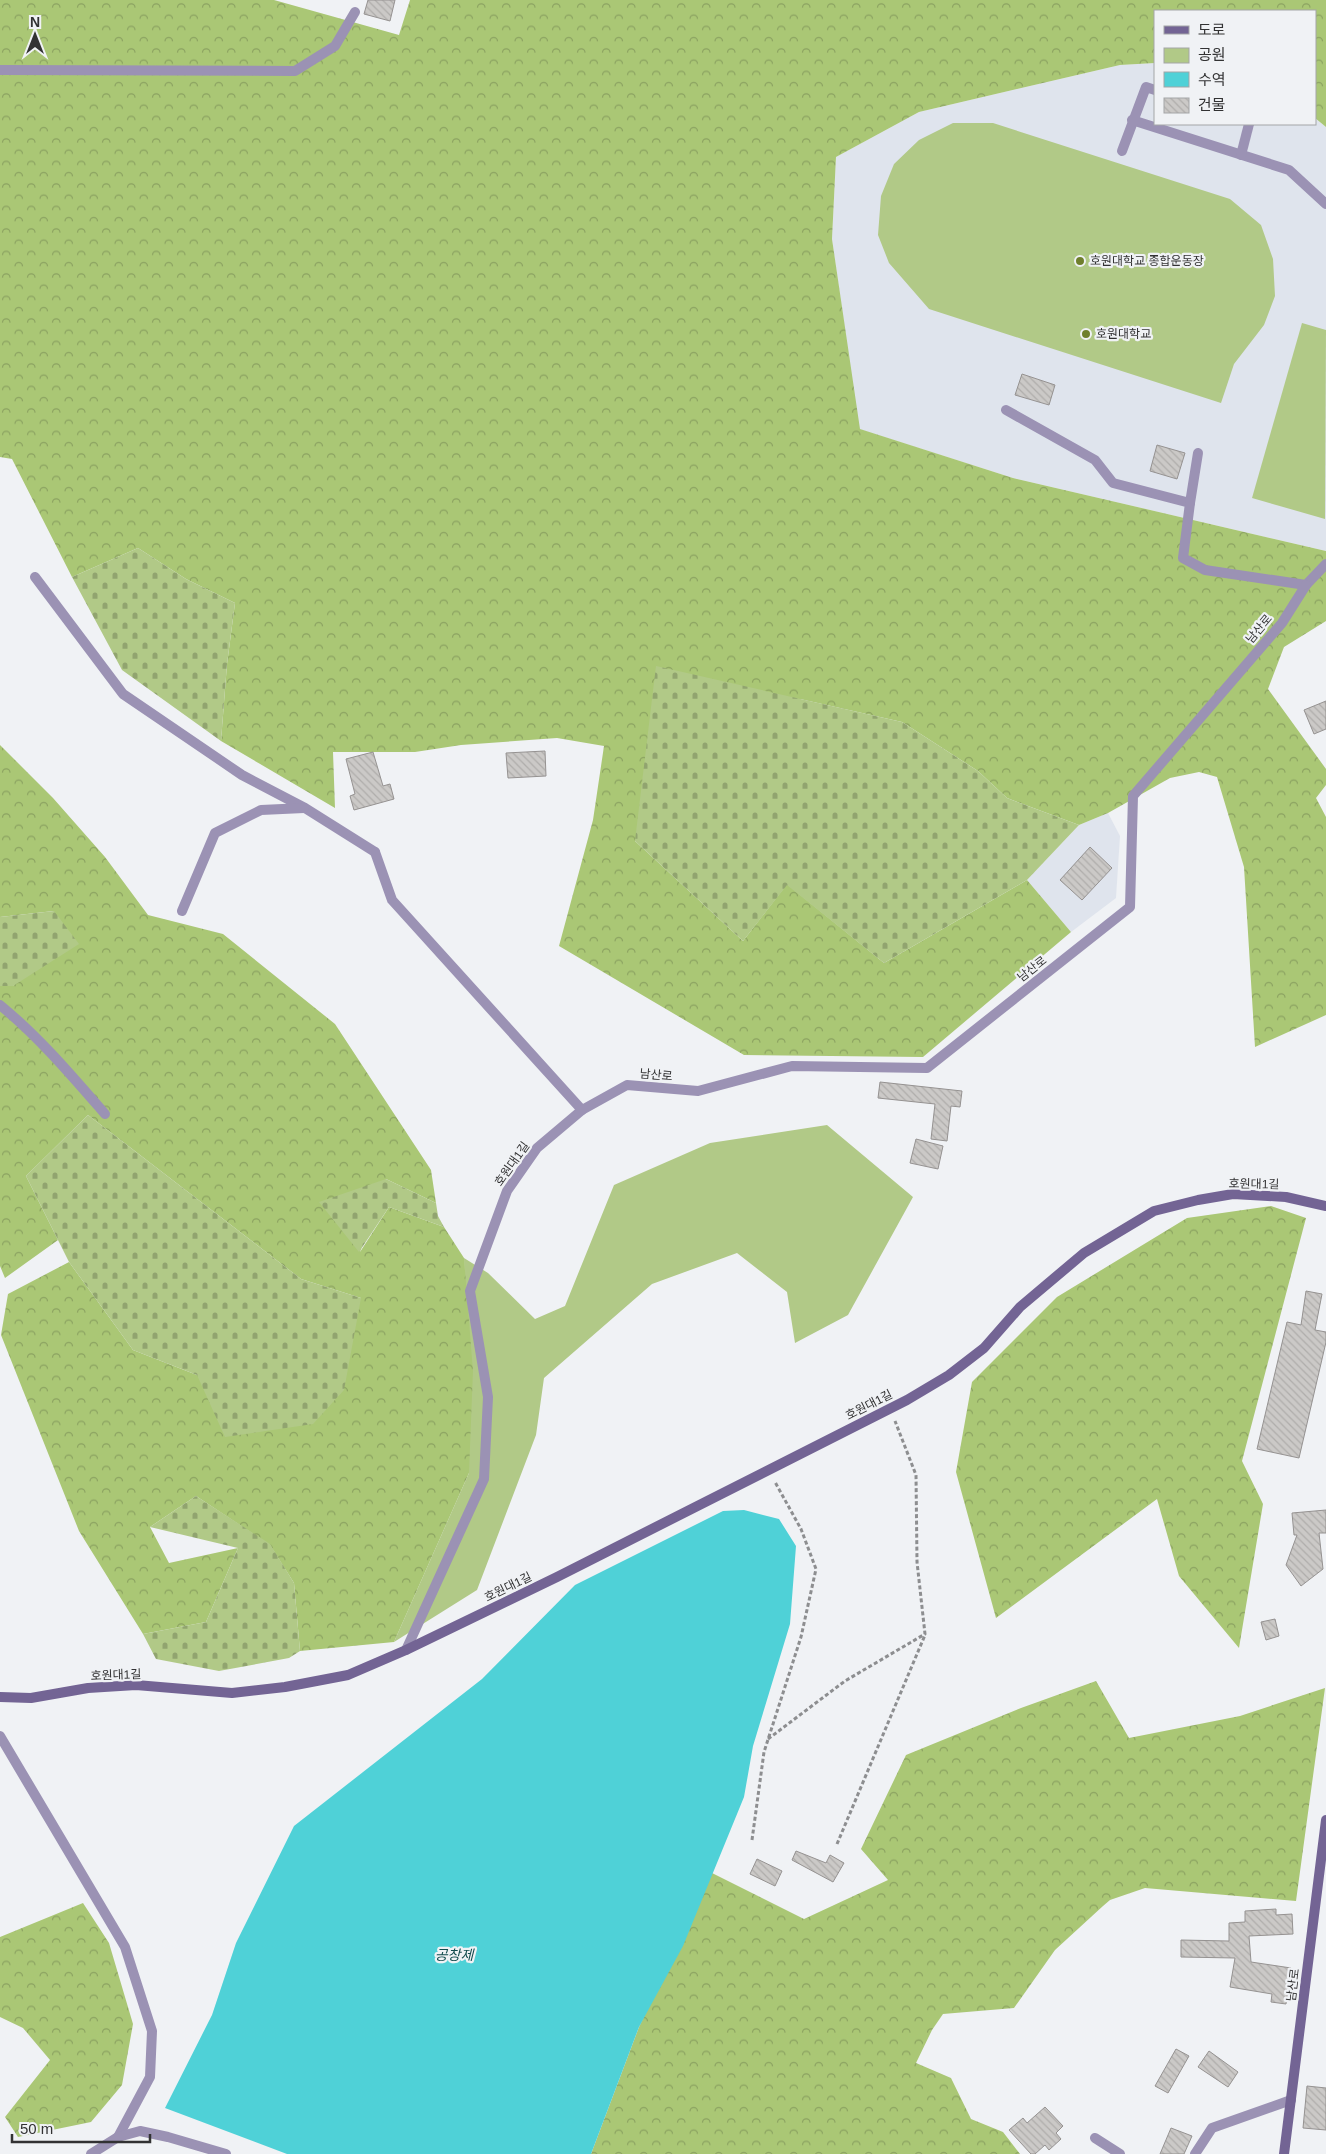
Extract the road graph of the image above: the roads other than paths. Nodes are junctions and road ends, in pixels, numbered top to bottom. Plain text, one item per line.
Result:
1 (355, 12) dead end
2 (0, 70) edge
3 (1154, 90) edge
4 (1132, 120) junction
5 (1249, 125) edge
6 (1122, 151) dead end
7 (1242, 155) junction
8 (1326, 204) edge
9 (1006, 410) dead end
10 (1198, 453) dead end
11 (1190, 503) junction
12 (1326, 564) edge
13 (35, 577) dead end
14 (1306, 585) junction
15 (305, 808) junction
16 (182, 911) dead end
17 (0, 1005) edge
18 (582, 1110) junction
19 (105, 1114) dead end
20 (1326, 1206) edge
21 (406, 1650) junction
22 (0, 1697) edge
23 (0, 1736) edge
24 (1326, 1820) edge
25 (1291, 2100) junction
26 (118, 2137) junction
27 (1096, 2138) dead end
28 (91, 2154) edge
29 (226, 2154) edge
30 (1120, 2154) edge
31 (1195, 2154) edge
32 (1284, 2154) edge

1 - 2 street
3 - 4 street
4 - 6 street
4 - 7 street
5 - 7 street
7 - 8 street
9 - 11 street
10 - 11 street
11 - 14 street
12 - 14 street
13 - 15 street
14 - 18 street, 남산로
15 - 16 street
15 - 18 street
17 - 19 street
18 - 21 street, 호원대1길
20 - 21 street, 호원대1길
21 - 22 street, 호원대1길
23 - 26 street
24 - 25 street, 남산로
25 - 31 street
25 - 32 street, 남산로
26 - 28 street
26 - 29 street
27 - 30 street

